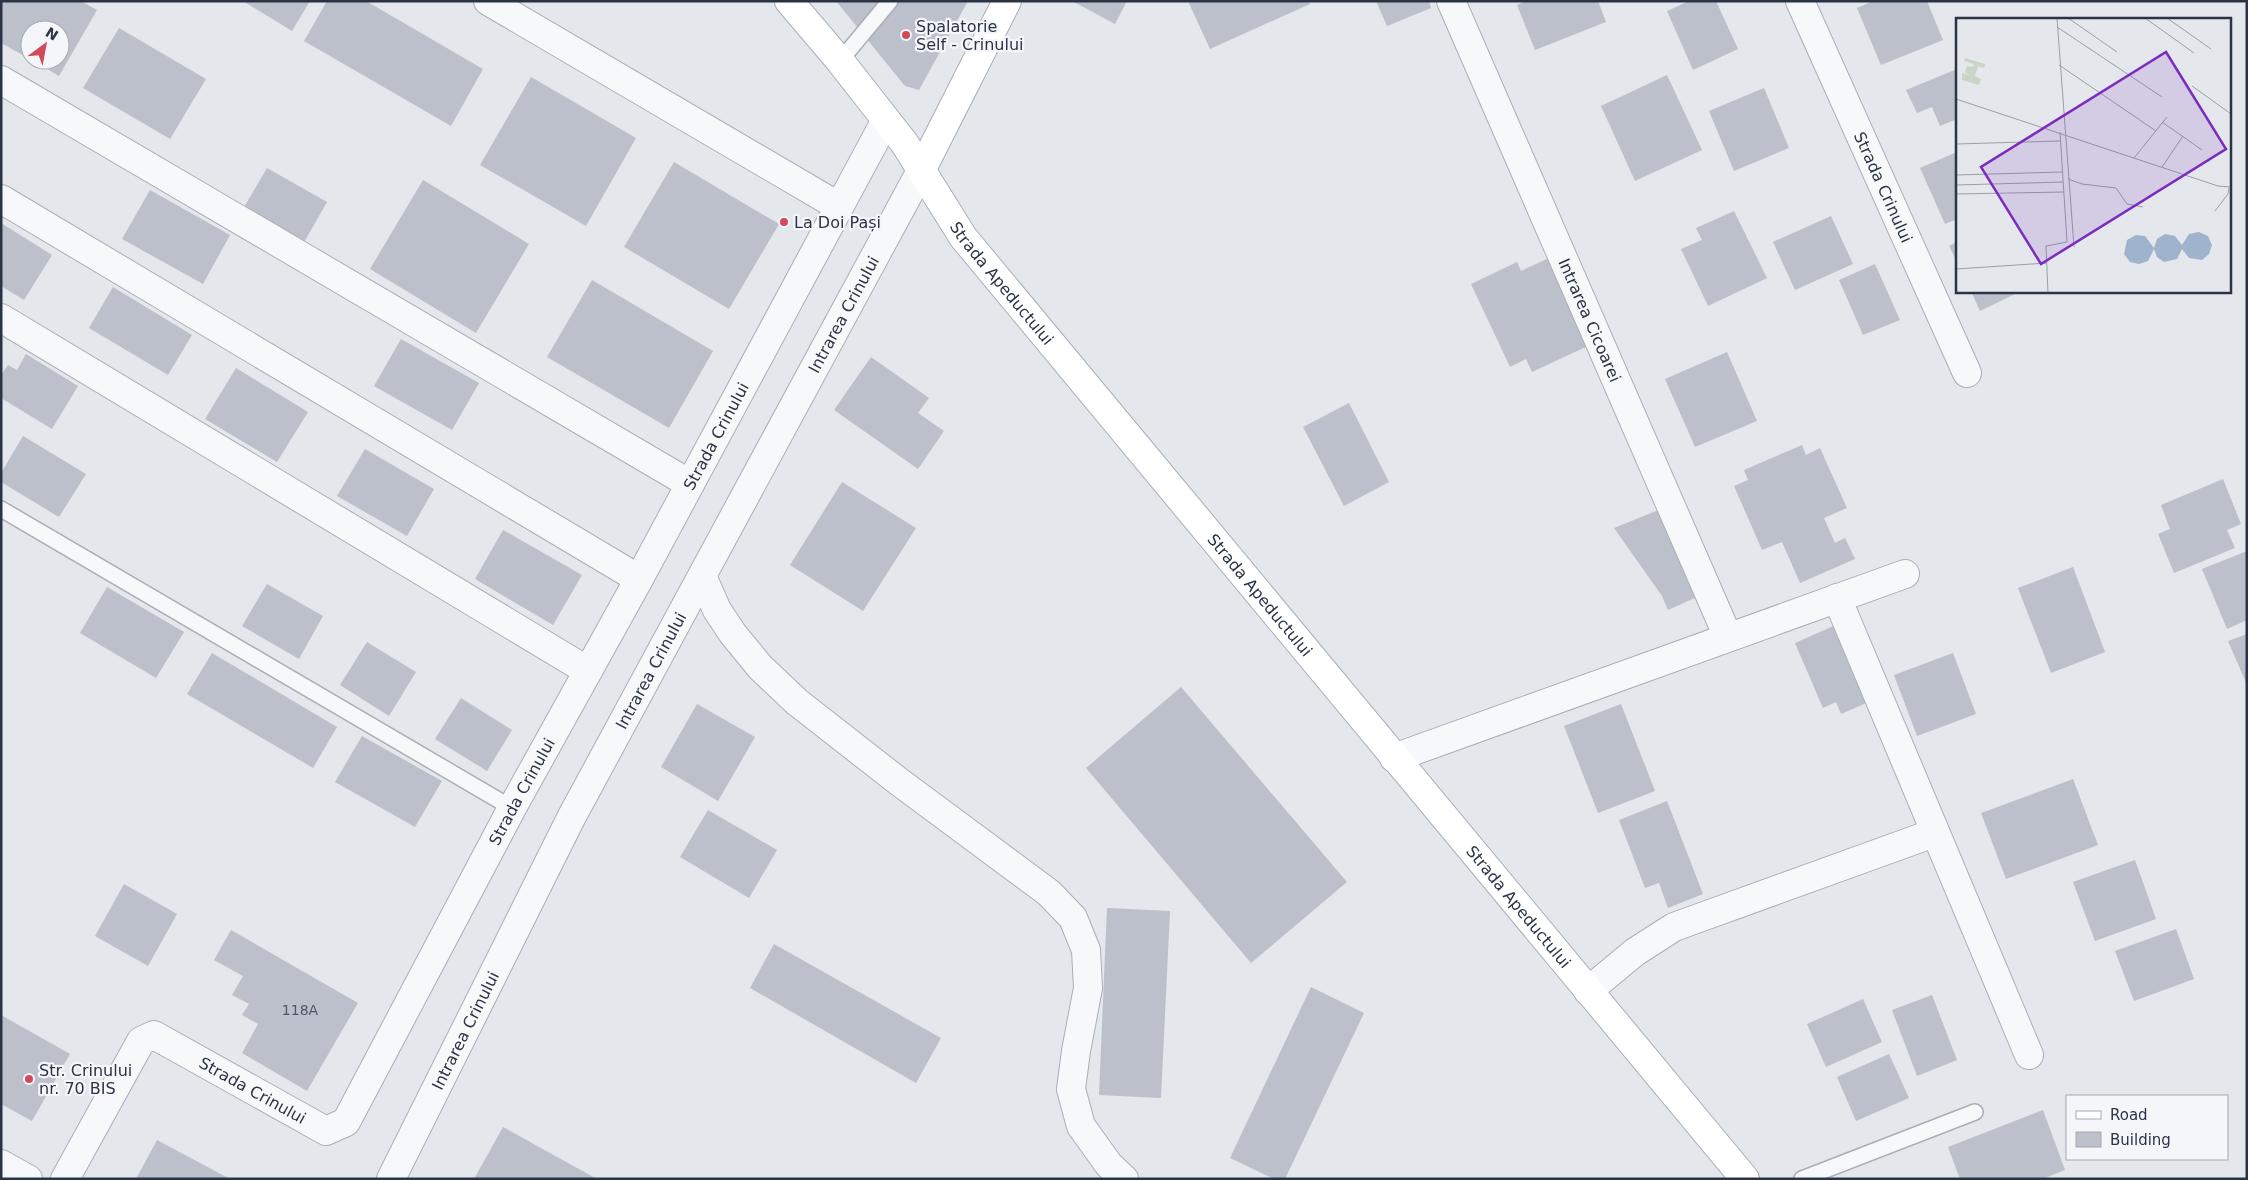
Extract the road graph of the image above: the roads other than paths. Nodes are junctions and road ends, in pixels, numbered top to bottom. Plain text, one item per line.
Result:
1 (488, 1) edge
2 (789, 1) edge
3 (890, 1) edge
4 (1451, 1) edge
5 (1800, 1) edge
6 (1004, 2) edge
7 (840, 61) junction
8 (1, 80) edge
9 (886, 120) junction
10 (922, 169) junction
11 (1, 198) edge
12 (838, 206) junction
13 (1, 318) edge
14 (1967, 373) dead end
15 (690, 484) junction
16 (1, 509) edge
17 (1905, 574) dead end
18 (702, 576) junction
19 (639, 579) junction
20 (1837, 598) junction
21 (1728, 637) junction
22 (588, 671) junction
23 (1394, 758) junction
24 (512, 808) junction
25 (1934, 832) junction
26 (1588, 991) junction
27 (2029, 1056) dead end
28 (1975, 1112) dead end
29 (1, 1164) edge
30 (28, 1179) edge
31 (64, 1179) edge
32 (392, 1179) edge
33 (1124, 1179) edge
34 (1745, 1179) edge
35 (1802, 1179) edge

1 - 12 street
2 - 7 street, Strada Apeductului
3 - 7 lane
4 - 21 street, Intrarea Cicoarei
5 - 14 street, Strada Crinului
6 - 10 street
7 - 9 street, Strada Apeductului
8 - 15 street
9 - 10 street, Strada Apeductului
9 - 12 street, Strada Crinului
10 - 18 street, Intrarea Crinului
10 - 23 street, Strada Apeductului
11 - 19 street
12 - 15 street, Strada Crinului
13 - 22 street
15 - 19 street, Strada Crinului
16 - 24 lane
17 - 20 street
18 - 32 street, Intrarea Crinului
18 - 33 street
19 - 22 street, Strada Crinului
20 - 21 street
20 - 25 street
21 - 23 street
22 - 24 street, Strada Crinului
23 - 26 street, Strada Apeductului
24 - 31 street, Strada Crinului
25 - 26 street
25 - 27 street
26 - 34 street, Strada Apeductului
28 - 35 lane
29 - 30 street

